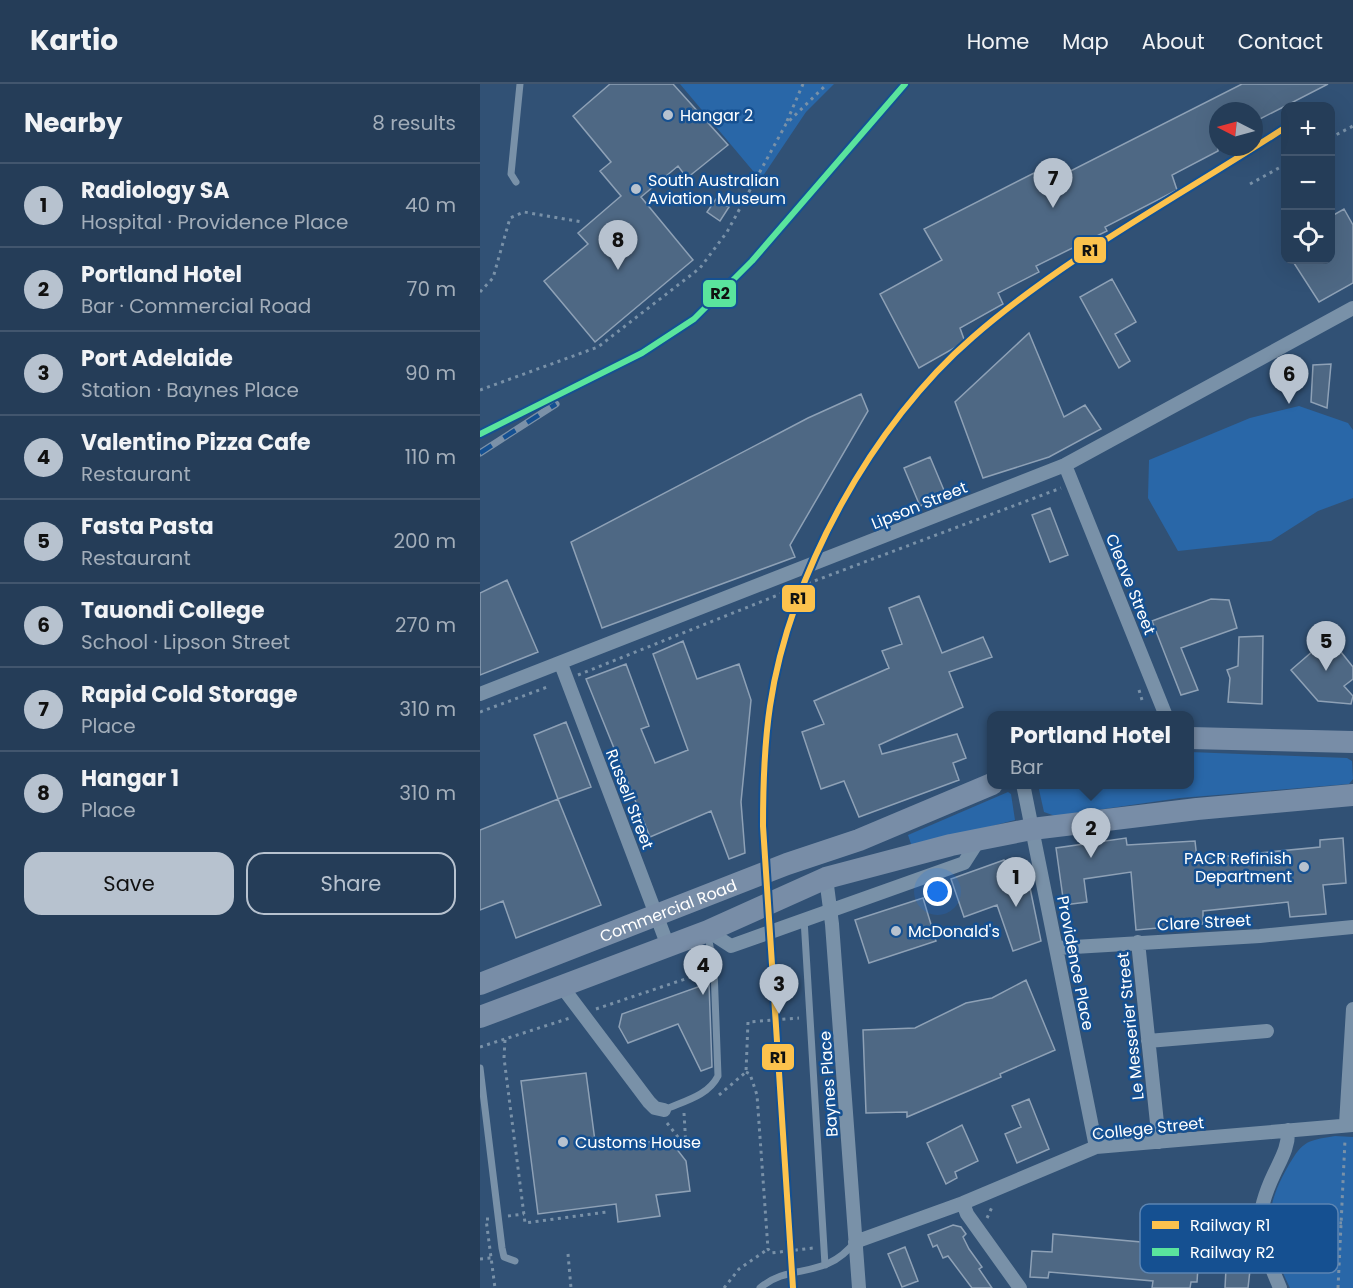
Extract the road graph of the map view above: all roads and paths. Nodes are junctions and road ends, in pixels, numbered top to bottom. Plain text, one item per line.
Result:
1 (520, 84) edge
2 (802, 84) edge
3 (827, 84) edge
4 (1353, 126) edge
5 (783, 129) junction
6 (1335, 135) edge
7 (1281, 167) edge
8 (516, 182) dead end
9 (1250, 184) dead end
10 (582, 222) dead end
11 (480, 292) edge
12 (1353, 308) edge
13 (480, 390) edge
14 (1065, 465) junction
15 (1061, 488) dead end
16 (561, 664) junction
17 (578, 675) dead end
18 (550, 686) dead end
19 (1138, 690) dead end
20 (480, 694) edge
21 (1142, 700) dead end
22 (1164, 711) edge
23 (480, 712) edge
24 (1194, 738) edge
25 (1353, 742) edge
26 (987, 786) edge
27 (1024, 789) edge
28 (1353, 795) edge
29 (1032, 829) junction
30 (980, 838) junction
31 (859, 840) junction
32 (787, 864) junction
33 (826, 878) junction
34 (830, 909) junction
35 (657, 916) junction
36 (804, 919) junction
37 (1353, 927) edge
38 (708, 931) junction
39 (1138, 942) junction
40 (668, 946) junction
41 (1057, 948) junction
42 (556, 955) junction
43 (591, 977) junction
44 (480, 984) edge
45 (563, 988) junction
46 (1353, 1009) edge
47 (480, 1017) edge
48 (795, 1018) dead end
49 (757, 1022) dead end
50 (1267, 1031) dead end
51 (505, 1040) dead end
52 (1148, 1041) junction
53 (480, 1068) edge
54 (746, 1072) dead end
55 (660, 1109) junction
56 (1350, 1125) edge
57 (1288, 1130) junction
58 (1159, 1142) junction
59 (686, 1147) dead end
60 (1096, 1147) junction
61 (963, 1203) junction
62 (994, 1203) dead end
63 (1262, 1204) edge
64 (608, 1212) dead end
65 (1338, 1223) edge
66 (1342, 1223) junction
67 (993, 1227) dead end
68 (855, 1242) junction
69 (823, 1247) junction
70 (768, 1249) junction
71 (568, 1254) dead end
72 (491, 1258) dead end
73 (480, 1259) edge
74 (515, 1262) dead end
75 (825, 1265) junction
76 (1273, 1273) edge
77 (571, 1288) edge
78 (724, 1288) edge
79 (760, 1288) edge
80 (859, 1288) edge
81 (1020, 1288) edge
82 (1280, 1288) edge
83 (1338, 1288) edge

1 - 8 lane
2 - 5 path
3 - 5 path
4 - 6 path
5 - 13 path
7 - 9 path
10 - 11 path
12 - 14 street, Lipson Street
14 - 16 street, Lipson Street
14 - 22 street, Cleave Street
15 - 17 path
16 - 20 street, Lipson Street
16 - 35 street, Russell Street
18 - 23 path
19 - 21 path
24 - 25 main road
26 - 31 main road, Commercial Road
27 - 29 street, Providence Place
28 - 29 main road, Commercial Road
29 - 30 main road, Commercial Road
29 - 41 street, Providence Place
30 - 33 main road, Commercial Road
30 - 34 street, Commercial Road
31 - 32 main road, Commercial Road
31 - 33 main road
32 - 33 main road
32 - 35 main road, Commercial Road
33 - 34 street, Baynes Place
33 - 38 main road, Commercial Road
34 - 36 street, Commercial Road
34 - 68 street, Baynes Place
35 - 40 street, Russell Street
35 - 42 main road, Commercial Road
36 - 38 street, Commercial Road
36 - 69 lane
37 - 39 street, Clare Street
38 - 40 main road, Commercial Road
38 - 55 lane
39 - 41 street, Clare Street
39 - 52 street, Le Messerier Street
40 - 43 main road, Commercial Road
41 - 60 street, Providence Place
42 - 43 main road
42 - 44 main road, Commercial Road
43 - 45 main road, Commercial Road
45 - 47 main road, Commercial Road
45 - 55 street
46 - 56 street
48 - 49 path
50 - 52 street
51 - 64 path
52 - 58 street, Le Messerier Street
53 - 74 lane
54 - 70 path
55 - 59 path
56 - 57 street, College Street
56 - 66 path
57 - 58 street, College Street
57 - 63 street
58 - 60 street, College Street
60 - 61 street, College Street
61 - 68 street, College Street
61 - 81 street
62 - 67 path
65 - 66 path
66 - 83 path
68 - 75 lane
68 - 80 street, Baynes Place
69 - 70 path
69 - 75 lane
70 - 78 path
71 - 77 path
72 - 73 path
75 - 79 lane
76 - 82 street

